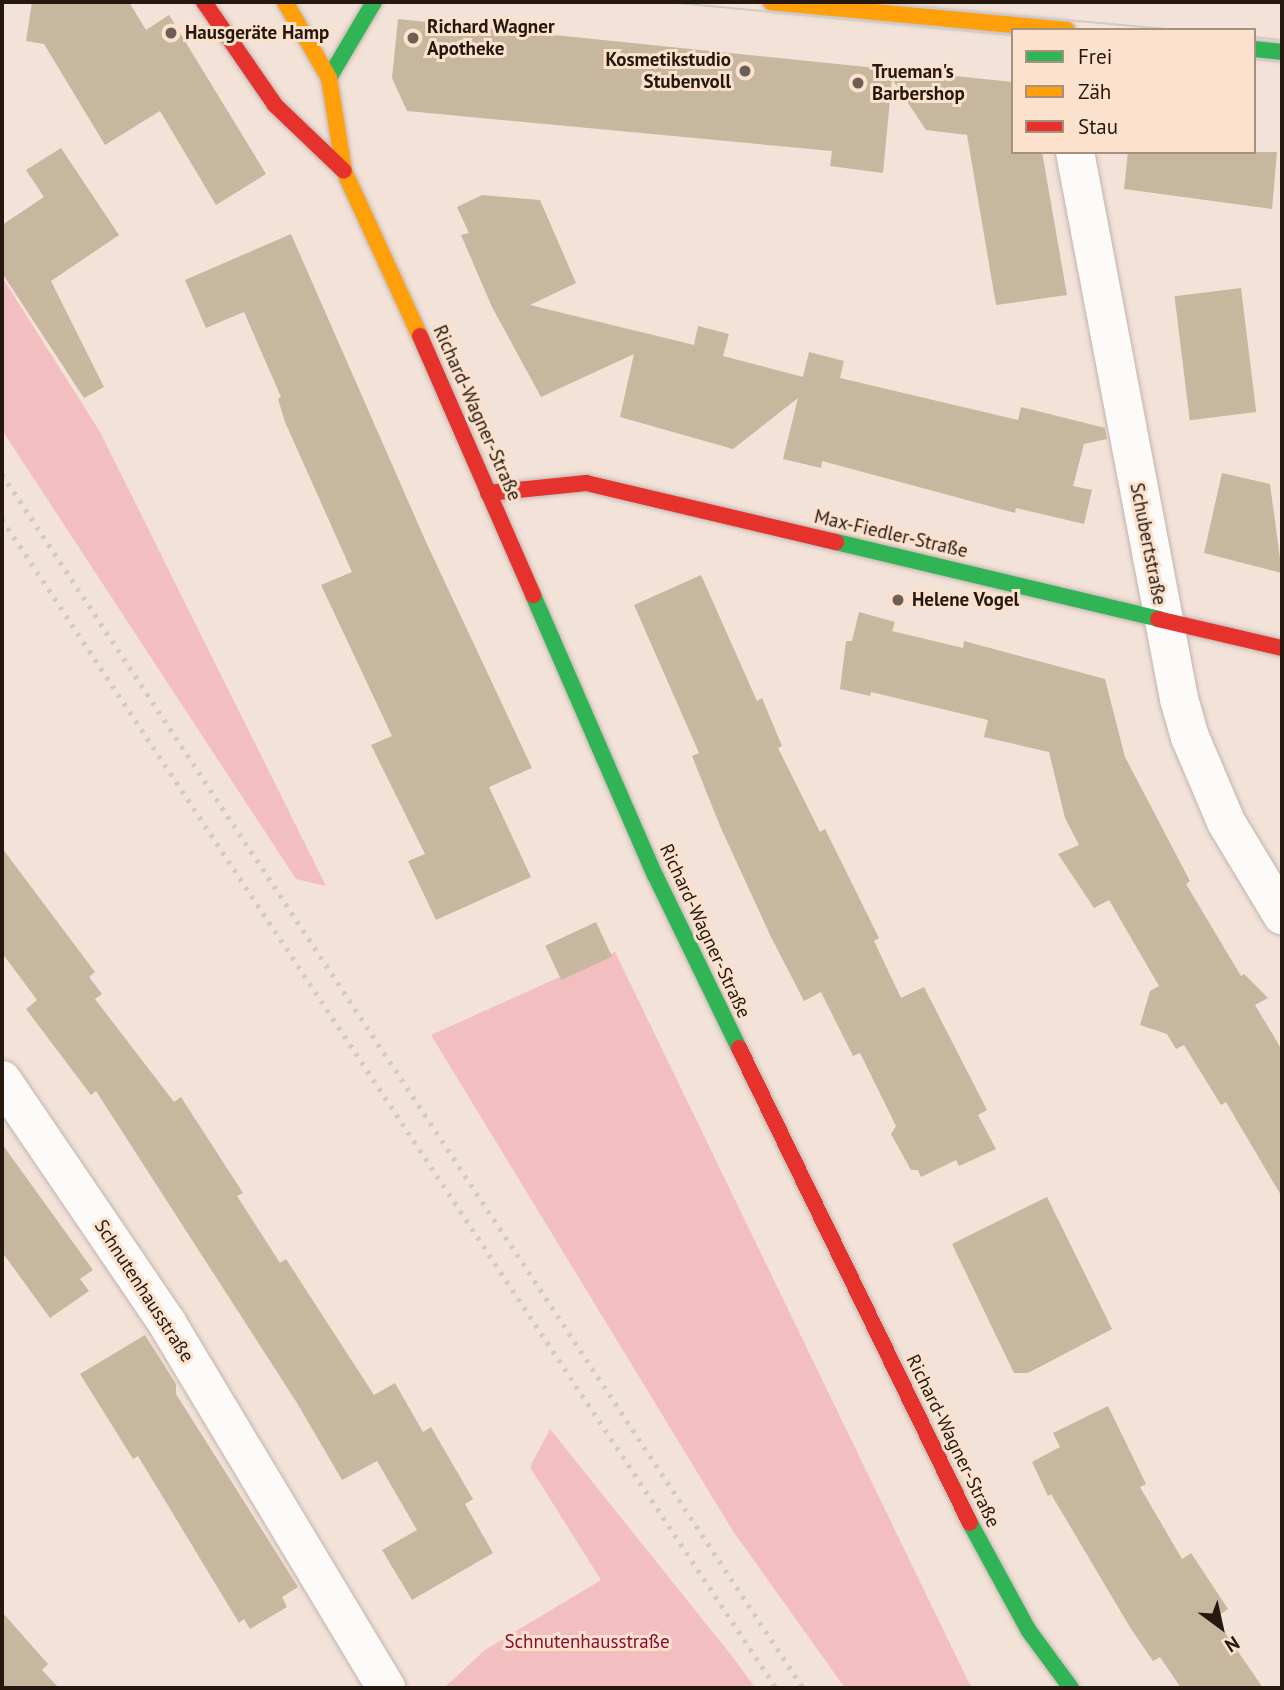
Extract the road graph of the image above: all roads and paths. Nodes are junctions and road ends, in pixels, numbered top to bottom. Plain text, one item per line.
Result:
1 (204, 2) edge
2 (285, 2) edge
3 (374, 2) edge
4 (771, 2) edge
5 (1012, 13) edge
6 (1061, 28) edge
7 (1256, 49) edge
8 (1282, 52) edge
9 (329, 78) junction
10 (1075, 154) edge
11 (344, 171) junction
12 (488, 493) junction
13 (1162, 620) junction
14 (1282, 648) edge
15 (1282, 915) edge
16 (2, 1080) edge
17 (386, 1688) edge
18 (1071, 1688) edge

1 - 11 main road, Richard-Wagner-Straße
2 - 9 main road, Richard-Wagner-Straße
3 - 9 main road
4 - 5 main road
5 - 6 main road
7 - 8 main road
9 - 11 main road, Richard-Wagner-Straße
10 - 13 street, Schubertstraße
11 - 12 main road, Richard-Wagner-Straße
12 - 13 main road, Max-Fiedler-Straße
12 - 18 main road, Richard-Wagner-Straße
13 - 14 main road, Max-Fiedler-Straße
13 - 15 street, Schubertstraße
16 - 17 street, Schnutenhausstraße

